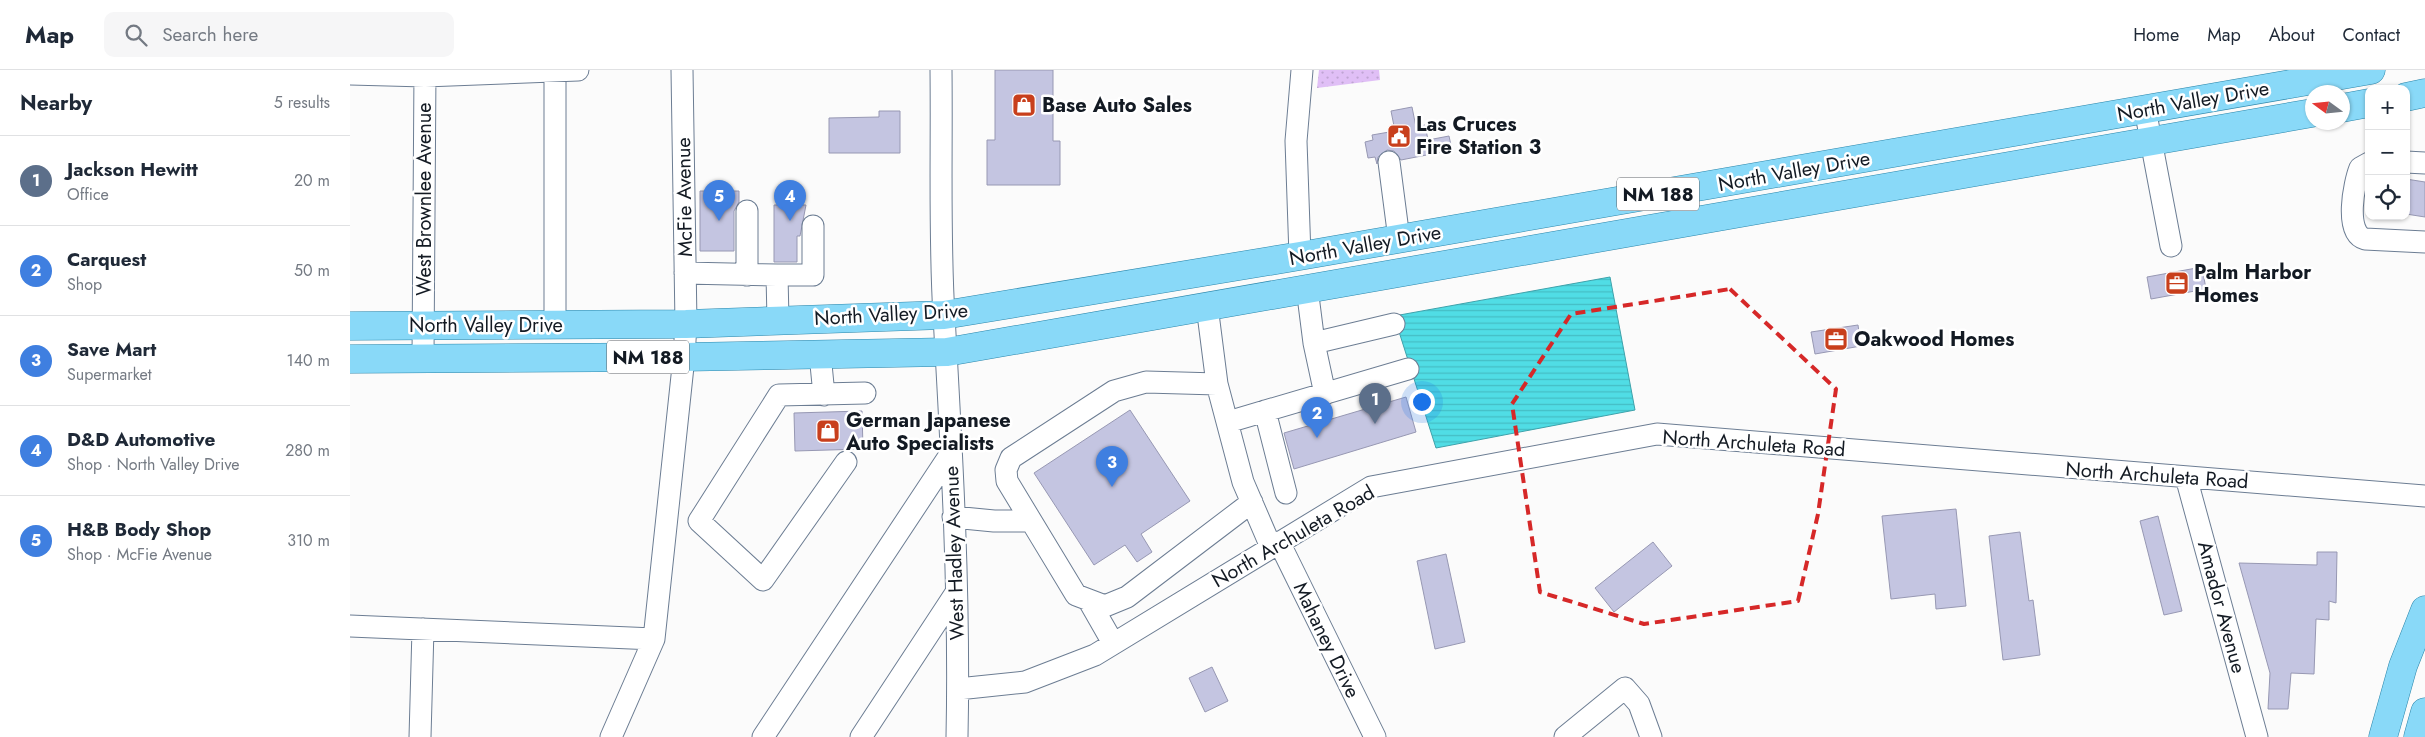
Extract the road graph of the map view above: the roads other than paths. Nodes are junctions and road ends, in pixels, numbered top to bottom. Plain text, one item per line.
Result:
1 (555, 70) edge
2 (578, 70) edge
3 (682, 70) edge
4 (941, 70) edge
5 (1302, 70) edge
6 (2371, 70) edge
7 (425, 73) edge
8 (350, 74) edge
9 (2425, 94) edge
10 (2410, 96) edge
11 (2365, 104) edge
12 (2350, 107) edge
13 (2145, 109) junction
14 (2305, 114) edge
15 (2152, 141) junction
16 (1389, 162) dead end
17 (2410, 162) edge
18 (2425, 163) edge
19 (2365, 165) edge
20 (747, 210) dead end
21 (813, 226) dead end
22 (1399, 239) junction
23 (2425, 242) edge
24 (2171, 246) dead end
25 (1300, 256) junction
26 (685, 273) junction
27 (747, 275) junction
28 (777, 275) junction
29 (1307, 288) junction
30 (1206, 306) junction
31 (944, 315) junction
32 (778, 320) junction
33 (555, 324) junction
34 (686, 324) junction
35 (1394, 324) dead end
36 (423, 325) junction
37 (350, 326) edge
38 (1314, 343) junction
39 (946, 352) junction
40 (820, 354) junction
41 (684, 357) junction
42 (423, 358) junction
43 (350, 359) edge
44 (1408, 369) dead end
45 (1217, 384) junction
46 (865, 393) dead end
47 (1325, 394) junction
48 (824, 395) junction
49 (1265, 411) junction
50 (1228, 422) junction
51 (951, 453) junction
52 (846, 462) dead end
53 (2186, 477) junction
54 (1286, 493) dead end
55 (2425, 496) edge
56 (1252, 502) junction
57 (953, 517) junction
58 (1031, 521) junction
59 (1275, 544) junction
60 (955, 594) junction
61 (1089, 601) junction
62 (2425, 610) edge
63 (350, 626) edge
64 (423, 629) junction
65 (654, 639) junction
66 (1113, 644) junction
67 (958, 689) junction
68 (2425, 712) edge
69 (420, 737) edge
70 (611, 737) edge
71 (763, 737) edge
72 (861, 737) edge
73 (957, 737) edge
74 (1375, 737) edge
75 (1565, 737) edge
76 (1651, 737) edge
77 (2257, 737) edge
78 (2383, 737) edge
79 (2418, 737) edge

1 - 2 street
1 - 7 street
1 - 33 street
3 - 26 street, McFie Avenue
4 - 31 street, West Hadley Avenue
5 - 25 street
6 - 13 main road, North Valley Drive / NM 188
7 - 8 street
7 - 36 street, West Brownlee Avenue
9 - 10 main road
11 - 12 main road
13 - 15 street
13 - 22 main road, North Valley Drive / NM 188
14 - 15 main road, North Valley Drive / NM 188
15 - 24 street
15 - 29 main road, North Valley Drive / NM 188
16 - 22 street
17 - 18 street
19 - 23 street
20 - 27 street
21 - 28 street
22 - 25 main road, North Valley Drive / NM 188
25 - 31 main road, North Valley Drive / NM 188
26 - 27 street
26 - 34 street, McFie Avenue
27 - 28 street
28 - 32 street
29 - 30 main road, North Valley Drive / NM 188
29 - 38 street
30 - 39 main road, North Valley Drive / NM 188
30 - 45 street, Mahaney Drive
31 - 32 main road, North Valley Drive / NM 188
31 - 39 street, West Hadley Avenue
32 - 34 main road, North Valley Drive / NM 188
33 - 34 main road, North Valley Drive / NM 188
33 - 36 main road, North Valley Drive / NM 188
34 - 41 street, McFie Avenue
35 - 38 street
36 - 37 main road, North Valley Drive / NM 188
36 - 42 street, West Brownlee Avenue
38 - 47 street
39 - 40 main road, North Valley Drive / NM 188
39 - 51 street, West Hadley Avenue
40 - 41 main road, North Valley Drive / NM 188
40 - 48 street
41 - 42 main road, North Valley Drive / NM 188
41 - 65 street, McFie Avenue
42 - 43 main road, North Valley Drive / NM 188
44 - 47 street
45 - 50 street, Mahaney Drive
45 - 58 street
46 - 48 street
47 - 49 street
48 - 52 street
49 - 50 street
49 - 54 street
50 - 56 street, Mahaney Drive
51 - 57 street, West Hadley Avenue
51 - 71 street
53 - 55 street, North Archuleta Road
53 - 59 street, North Archuleta Road
53 - 77 street, Amador Avenue
56 - 59 street, Mahaney Drive
56 - 61 street
57 - 58 street
57 - 60 street, West Hadley Avenue
58 - 61 street
59 - 66 street, North Archuleta Road
59 - 74 street, Mahaney Drive
60 - 67 street, West Hadley Avenue
60 - 72 street
61 - 66 street
62 - 78 main road
63 - 64 street
64 - 65 street
64 - 69 street
65 - 70 street, McFie Avenue
66 - 67 street, North Archuleta Road
67 - 73 street, West Hadley Avenue
68 - 79 main road
75 - 76 street

